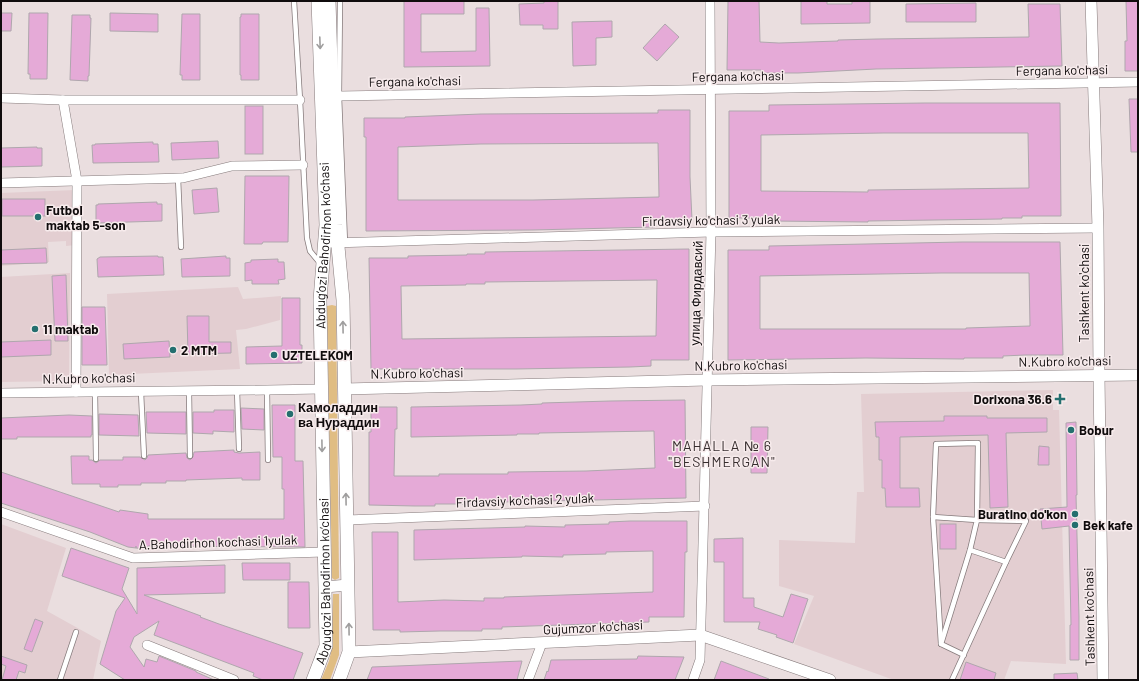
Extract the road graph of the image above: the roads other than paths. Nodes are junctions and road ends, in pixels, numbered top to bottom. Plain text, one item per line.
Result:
1 (294, 1) edge
2 (710, 1) edge
3 (1090, 1) edge
4 (327, 2) edge
5 (1138, 82) edge
6 (1093, 83) junction
7 (711, 90) junction
8 (339, 96) junction
9 (1, 98) edge
10 (63, 100) junction
11 (300, 100) junction
12 (303, 165) junction
13 (178, 178) junction
14 (77, 181) junction
15 (1, 183) edge
16 (1098, 228) junction
17 (711, 232) junction
18 (338, 245) junction
19 (181, 247) dead end
20 (344, 258) dead end
21 (323, 266) junction
22 (343, 300) junction
23 (1138, 374) edge
24 (1098, 375) junction
25 (707, 380) junction
26 (321, 388) junction
27 (344, 388) junction
28 (237, 390) junction
29 (267, 390) junction
30 (189, 391) junction
31 (76, 392) junction
32 (95, 392) junction
33 (141, 392) junction
34 (1, 393) edge
35 (238, 449) dead end
36 (144, 456) dead end
37 (190, 456) dead end
38 (96, 459) dead end
39 (268, 460) dead end
40 (705, 506) junction
41 (1, 512) edge
42 (933, 517) junction
43 (347, 520) junction
44 (977, 520) junction
45 (970, 550) junction
46 (324, 552) junction
47 (1006, 562) junction
48 (348, 585) junction
49 (325, 587) junction
50 (76, 632) dead end
51 (700, 635) junction
52 (542, 643) junction
53 (941, 644) junction
54 (147, 645) dead end
55 (349, 652) junction
56 (964, 655) junction
57 (60, 680) edge
58 (234, 680) edge
59 (313, 680) edge
60 (340, 680) edge
61 (528, 680) edge
62 (693, 680) edge
63 (830, 680) edge
64 (952, 680) edge
65 (1103, 680) edge

1 - 11 lane
2 - 7 street, улица Фирдавсий
3 - 6 street, Tashkent ko'chasi
4 - 8 lane
4 - 18 main road, Abdug’ozi Bahodirhon ko’chasi
5 - 6 street, Fergana ko'chasi
6 - 7 street, Fergana ko'chasi
6 - 16 street, Tashkent ko'chasi
7 - 8 street, Fergana ko'chasi
7 - 17 street, улица Фирдавсий
8 - 18 lane
9 - 10 street
10 - 11 street
10 - 14 street
11 - 12 lane
12 - 13 street
12 - 21 lane
13 - 14 street
13 - 19 lane
14 - 15 street
14 - 31 street
16 - 17 street, Firdavsiy ko'chasi 3 yulak
16 - 24 street, Tashkent ko'chasi
17 - 18 street, Firdavsiy ko'chasi 3 yulak
17 - 25 street, улица Фирдавсий
18 - 21 main road, Abdug’ozi Bahodirhon ko’chasi
18 - 22 main road, Abdug’ozi Bahodirhon ko’chasi
20 - 22 lane
21 - 26 main road, Abdug’ozi Bahodirhon ko’chasi
27 -> 22 main road, Abdug’ozi Bahodirhon ko’chasi
23 - 24 street, N.Kubro ko'chasi
24 - 25 street, N.Kubro ko'chasi
24 - 65 street, Tashkent ko'chasi
25 - 27 street, N.Kubro ko'chasi
25 - 40 street, улица Фирдавсий
26 - 29 street, N.Kubro ko'chasi
26 -> 46 main road, Abdug’ozi Bahodirhon ko’chasi
43 -> 27 main road, Abdug’ozi Bahodirhon ko’chasi
28 - 29 street, N.Kubro ko'chasi
28 - 30 street, N.Kubro ko'chasi
28 - 35 lane
29 - 39 lane
30 - 33 street, N.Kubro ko'chasi
30 - 37 lane
31 - 32 street, N.Kubro ko'chasi
31 - 34 street, N.Kubro ko'chasi
32 - 33 street, N.Kubro ko'chasi
32 - 38 lane
33 - 36 lane
40 - 43 street, Firdavsiy ko'chasi 2 yulak
40 - 51 street, улица Фирдавсий
41 - 46 street, A.Bahodirhon kochasi 1yulak
42 - 44 lane
42 - 44 lane
42 - 53 lane
43 - 48 main road, Abdug’ozi Bahodirhon ko’chasi
44 - 45 lane
44 - 47 lane
45 - 47 lane
45 - 53 lane
46 - 49 main road, Abdug’ozi Bahodirhon ko’chasi
47 - 56 lane
48 - 49 street
55 -> 48 main road, Abdug’ozi Bahodirhon ko’chasi
49 - 59 main road, Abdug’ozi Bahodirhon ko’chasi
50 - 57 lane
51 - 52 street, Gujumzor ko'chasi
51 - 62 street, улица Фирдавсий
51 - 63 street, Gujumzor ko'chasi
52 - 55 street, Gujumzor ko'chasi
52 - 61 street
53 - 56 lane
54 - 58 street
55 - 60 main road, Abdug’ozi Bahodirhon ko’chasi
56 - 64 lane

